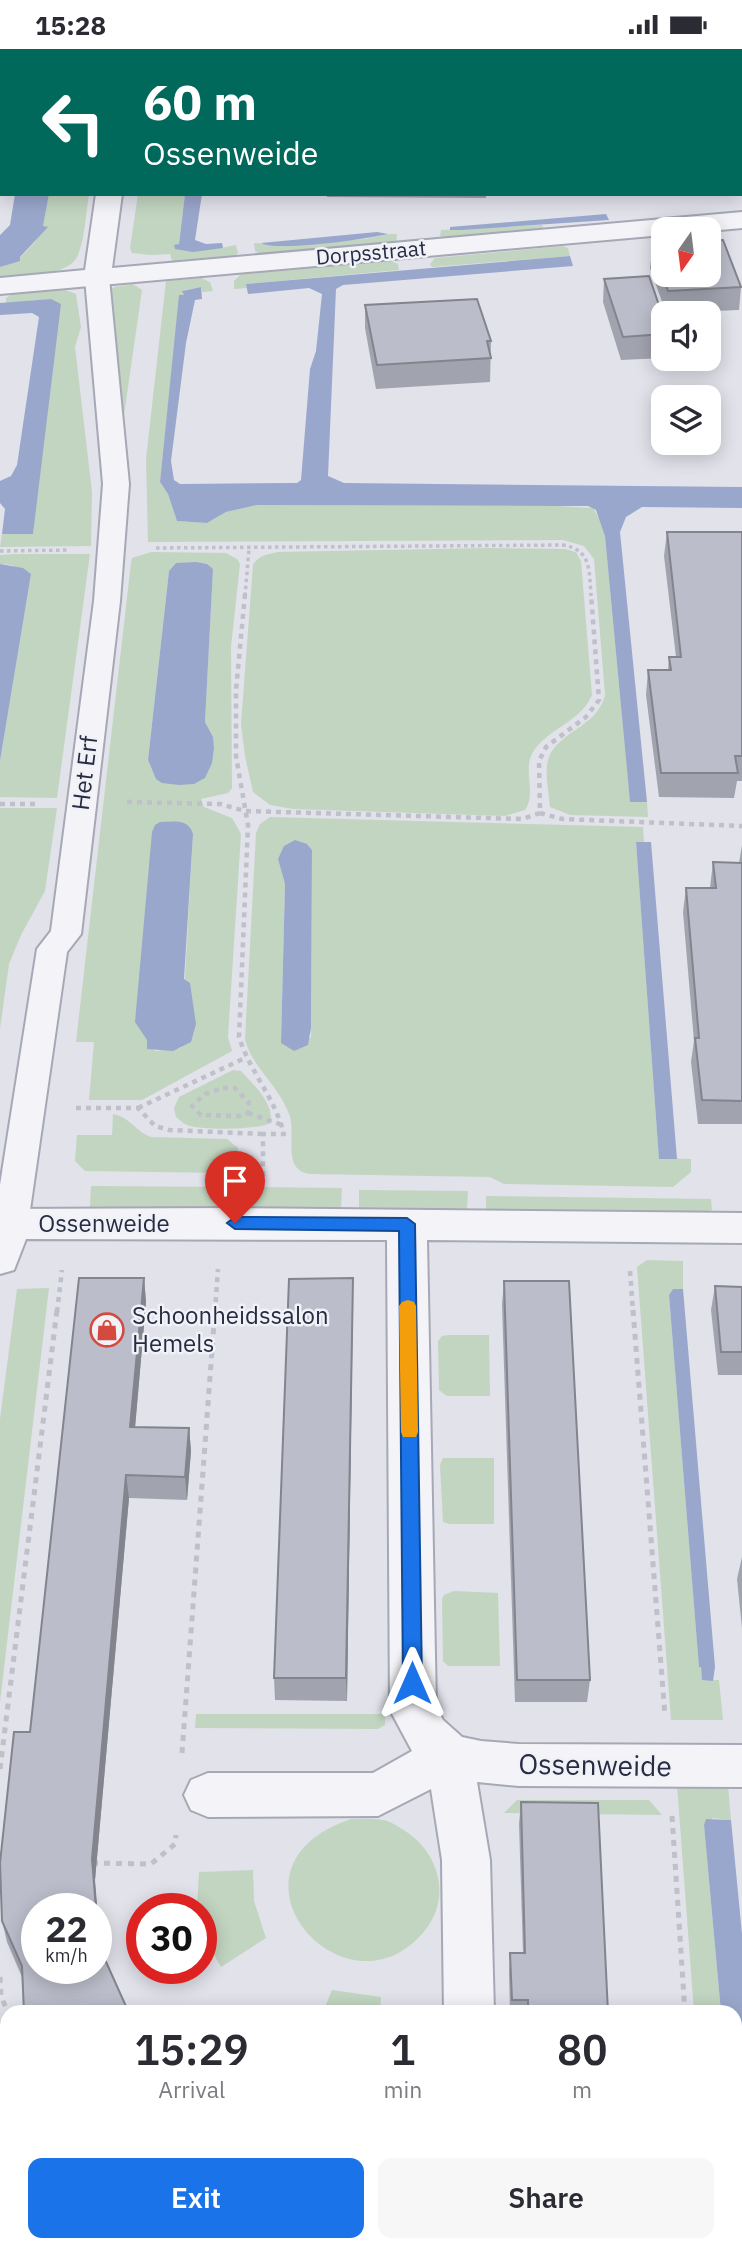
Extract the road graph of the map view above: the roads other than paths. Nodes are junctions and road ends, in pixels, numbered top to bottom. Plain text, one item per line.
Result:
1 (109, 196) edge
2 (742, 220) edge
3 (97, 278) junction
4 (0, 286) edge
5 (407, 1224) junction
6 (742, 1228) edge
7 (4, 1236) edge
8 (449, 1755) junction
9 (742, 1766) edge
10 (195, 1781) road end
11 (469, 2005) edge

1 - 3 street
2 - 3 street, Dorpsstraat
3 - 4 street, Dorpsstraat
3 - 7 lane, Het Erf
5 - 6 street, Ossenweide
5 - 7 street, Ossenweide
5 - 8 street
8 - 9 street, Ossenweide
8 - 10 street
8 - 11 street

